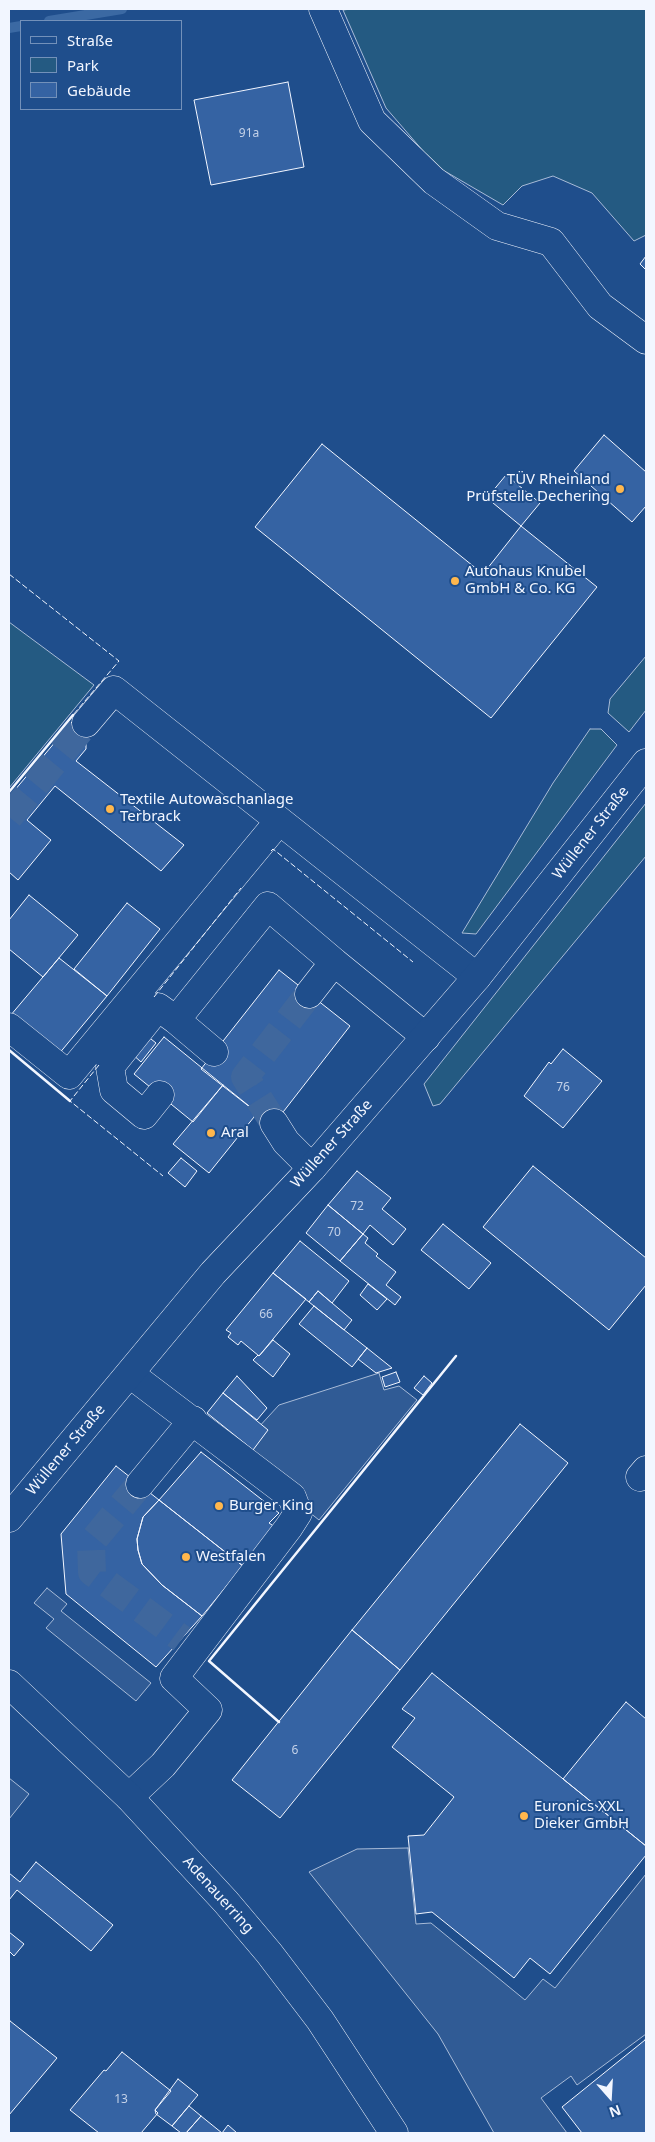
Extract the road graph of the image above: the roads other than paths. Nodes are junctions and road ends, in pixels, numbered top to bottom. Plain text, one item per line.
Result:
1 (324, 11) edge
2 (646, 340) edge
3 (86, 723) tunnel mouth
4 (646, 763) edge
5 (279, 821) junction
6 (334, 962) junction
7 (477, 977) junction
8 (309, 994) tunnel mouth
9 (176, 1020) junction
10 (9, 1027) edge
11 (426, 1037) junction
12 (214, 1052) dead end
13 (160, 1095) dead end
14 (274, 1123) tunnel mouth
15 (312, 1168) junction
16 (130, 1374) junction
17 (193, 1420) junction
18 (140, 1484) tunnel mouth
19 (9, 1518) edge
20 (9, 1684) edge
21 (129, 1797) junction
22 (394, 2133) edge

1 - 2 main road
3 - 5 main road
4 - 7 main road, Wüllener Straße
5 - 7 main road
5 - 10 main road
6 - 8 main road
6 - 9 main road
6 - 11 main road
7 - 11 main road, Wüllener Straße
9 - 12 main road
9 - 13 main road
11 - 15 main road, Wüllener Straße
14 - 15 main road
15 - 16 main road, Wüllener Straße
16 - 17 main road
16 - 19 main road, Wüllener Straße
17 - 18 main road
17 - 21 main road
20 - 21 main road, Adenauerring
21 - 22 main road, Adenauerring

